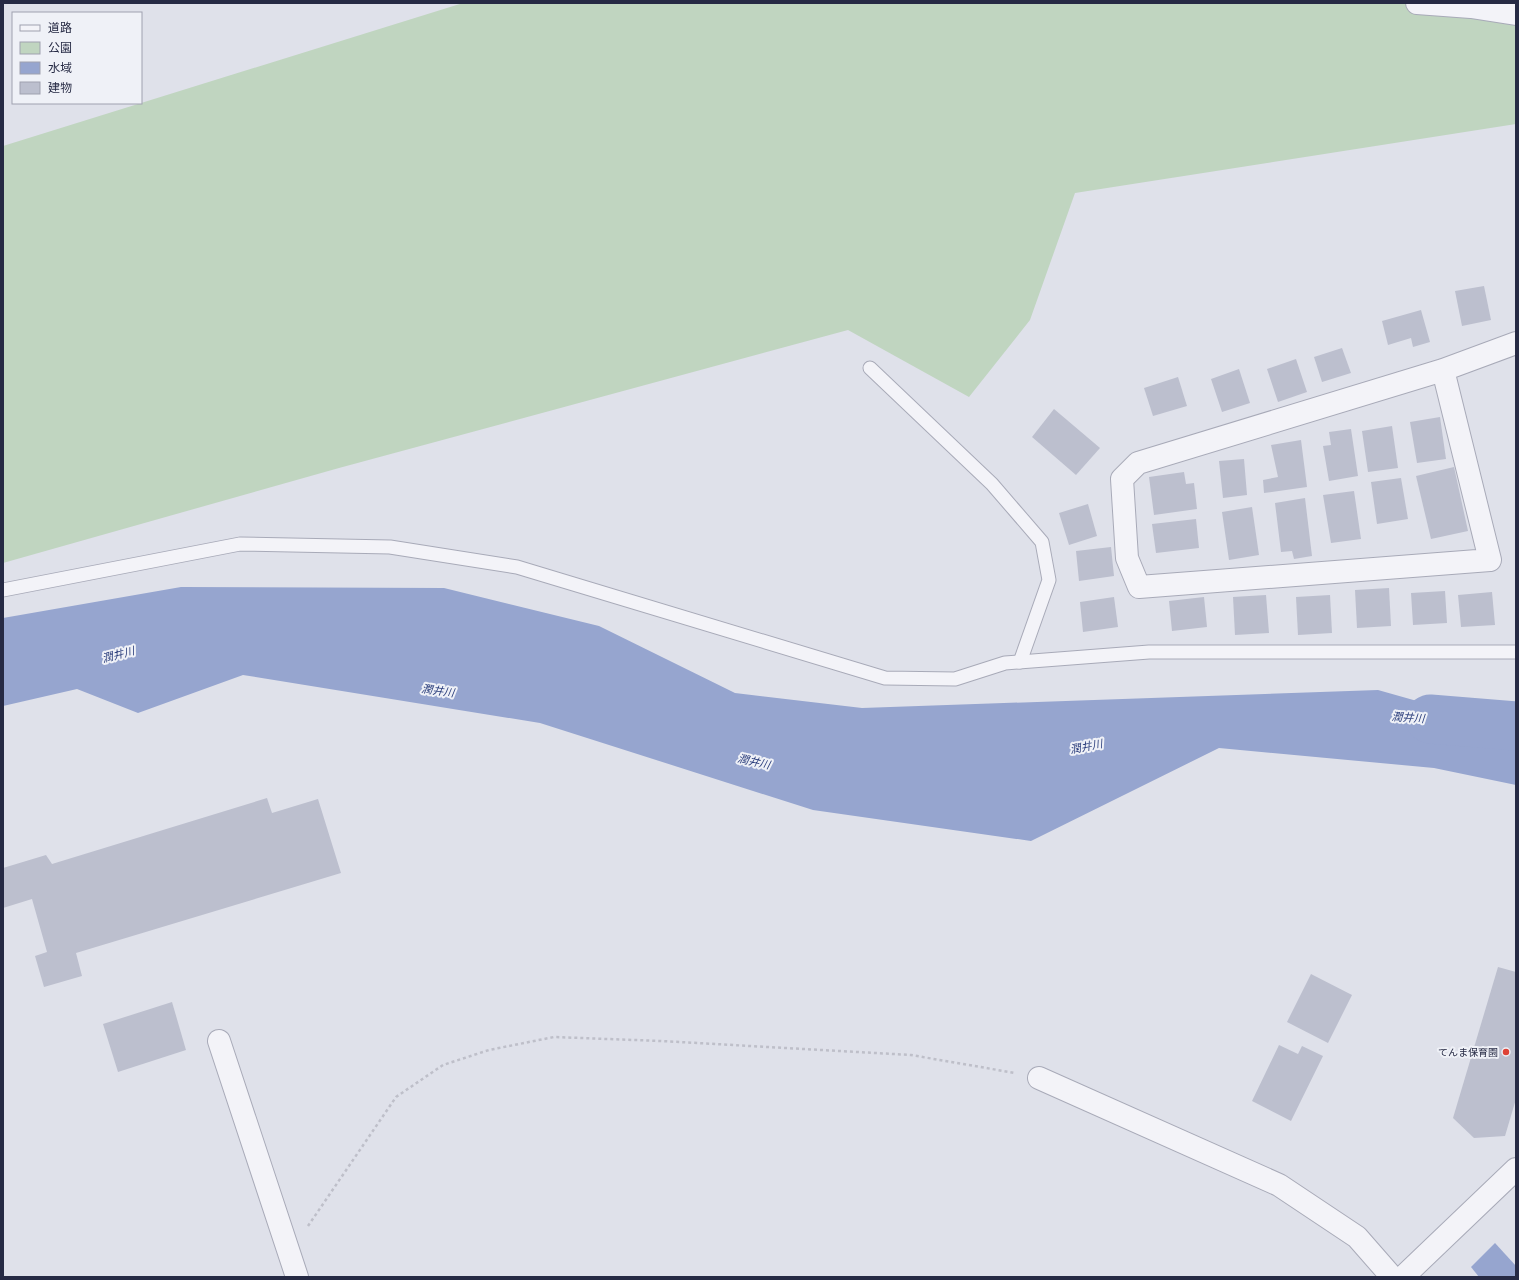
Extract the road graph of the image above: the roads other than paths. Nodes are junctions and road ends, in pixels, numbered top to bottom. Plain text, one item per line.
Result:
1 (1417, 3) edge
2 (1516, 14) edge
3 (1516, 343) edge
4 (870, 368) dead end
5 (1443, 370) junction
6 (3, 590) edge
7 (1516, 652) edge
8 (1020, 662) junction
9 (219, 1041) dead end
10 (1039, 1078) road end
11 (1516, 1169) edge
12 (297, 1277) edge
13 (1392, 1277) edge
14 (1403, 1277) edge

1 - 2 street
3 - 5 street
4 - 8 lane
5 - 5 street
6 - 8 lane
7 - 8 lane
9 - 12 street
10 - 13 street
11 - 14 street

